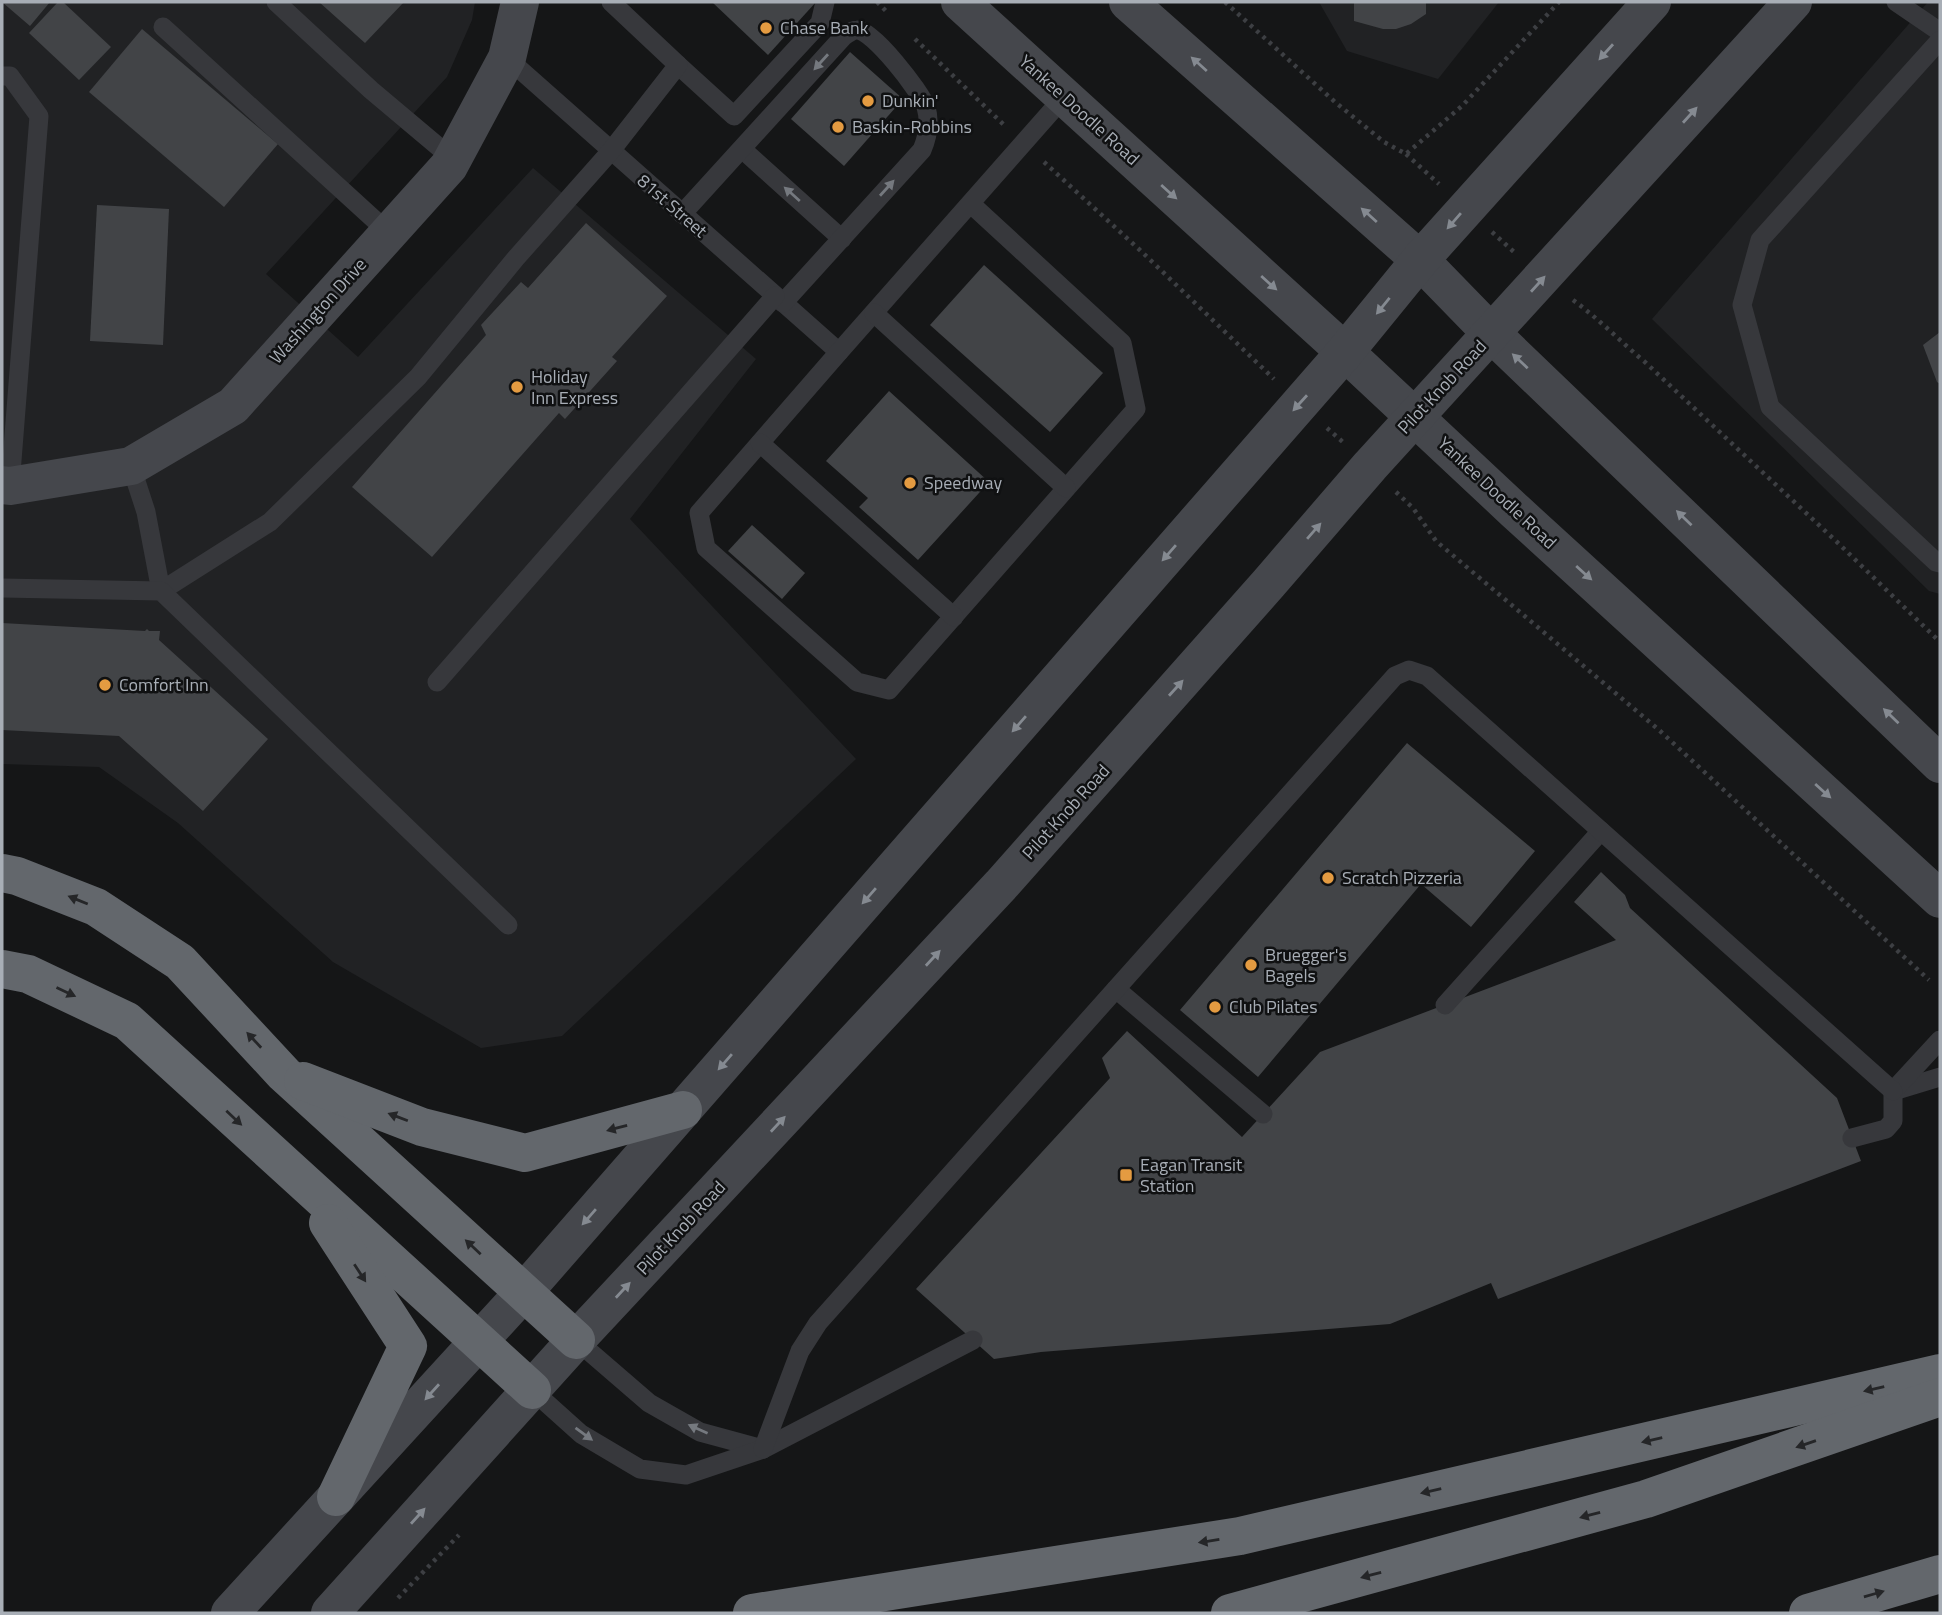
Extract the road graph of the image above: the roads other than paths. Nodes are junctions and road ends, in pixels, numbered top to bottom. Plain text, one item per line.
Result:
1 (276, 2) edge
2 (520, 2) edge
3 (611, 2) edge
4 (825, 2) edge
5 (960, 2) edge
6 (1128, 2) edge
7 (1652, 2) edge
8 (1793, 2) edge
9 (1896, 2) edge
10 (163, 27) dead end
11 (1940, 32) edge
12 (1940, 40) edge
13 (507, 58) junction
14 (678, 65) junction
15 (2, 76) edge
16 (1064, 97) junction
17 (742, 149) junction
18 (610, 152) junction
19 (453, 159) junction
20 (971, 204) junction
21 (682, 214) junction
22 (389, 233) junction
23 (842, 239) junction
24 (1420, 260) junction
25 (779, 299) junction
26 (874, 313) junction
27 (1492, 334) junction
28 (839, 352) junction
29 (1346, 352) junction
30 (1415, 416) junction
31 (760, 443) junction
32 (131, 466) junction
33 (6, 486) edge
34 (1066, 488) junction
35 (1940, 563) edge
36 (2, 588) edge
37 (161, 591) junction
38 (954, 617) junction
39 (437, 682) dead end
40 (1940, 764) edge
41 (1601, 831) junction
42 (2, 873) edge
43 (1940, 899) edge
44 (508, 925) dead end
45 (2, 969) edge
46 (1116, 989) junction
47 (1445, 1005) dead end
48 (1940, 1040) edge
49 (284, 1073) junction
50 (1940, 1077) edge
51 (1893, 1091) junction
52 (682, 1110) junction
53 (1263, 1114) dead end
54 (1852, 1138) dead end
55 (296, 1175) junction
56 (523, 1293) junction
57 (576, 1340) junction
58 (973, 1340) dead end
59 (478, 1342) junction
60 (1940, 1373) edge
61 (532, 1390) junction
62 (1940, 1397) edge
63 (763, 1449) junction
64 (336, 1497) junction
65 (1940, 1574) edge
66 (230, 1613) edge
67 (330, 1613) edge
68 (752, 1613) edge
69 (1230, 1613) edge
70 (1808, 1613) edge

1 - 19 lane
2 - 13 main road, Washington Drive
3 - 14 lane
4 - 14 lane
5 - 16 main road, Yankee Doodle Road
24 -> 6 main road
7 -> 24 main road
27 -> 8 main road, Pilot Knob Road
9 - 11 lane
10 - 22 lane
12 - 35 lane
13 - 18 lane, 81st Street
13 - 19 main road, Washington Drive
14 - 18 lane
15 - 33 lane
16 - 20 lane
16 -> 29 main road, Yankee Doodle Road
17 - 21 lane
23 -> 17 lane
23 -> 17 lane
18 - 21 lane, 81st Street
18 - 37 lane
19 - 22 main road, Washington Drive
20 - 26 lane
20 - 34 lane
21 - 25 lane, 81st Street
22 - 32 main road, Washington Drive
23 - 25 lane
24 - 27 main road
24 -> 29 main road
25 - 28 lane, 81st Street
25 - 39 lane
26 - 28 lane
26 - 34 lane
27 - 30 main road, Pilot Knob Road
40 -> 27 main road
28 - 31 lane
29 - 30 main road, Yankee Doodle Road
29 -> 52 main road
30 -> 43 main road, Yankee Doodle Road
57 -> 30 main road, Pilot Knob Road
31 - 38 lane
31 - 38 lane
32 - 33 main road, Washington Drive
32 - 37 lane
34 - 38 lane
36 - 37 lane
37 - 44 lane
41 - 46 lane
41 - 47 lane
41 - 51 lane
49 -> 42 highway
45 -> 55 highway
46 - 53 lane
46 - 63 lane
48 - 51 lane
52 -> 49 highway
56 -> 49 highway
50 - 51 lane
51 - 54 lane
52 -> 56 main road
55 - 59 highway
55 -> 64 highway
56 - 57 highway
56 - 59 main road
57 - 61 main road, Pilot Knob Road
63 -> 57 lane
58 - 63 lane
59 - 61 highway
59 -> 64 main road
60 -> 68 highway
61 -> 63 lane
67 -> 61 main road, Pilot Knob Road
62 -> 69 highway
64 - 66 main road
70 -> 65 highway

